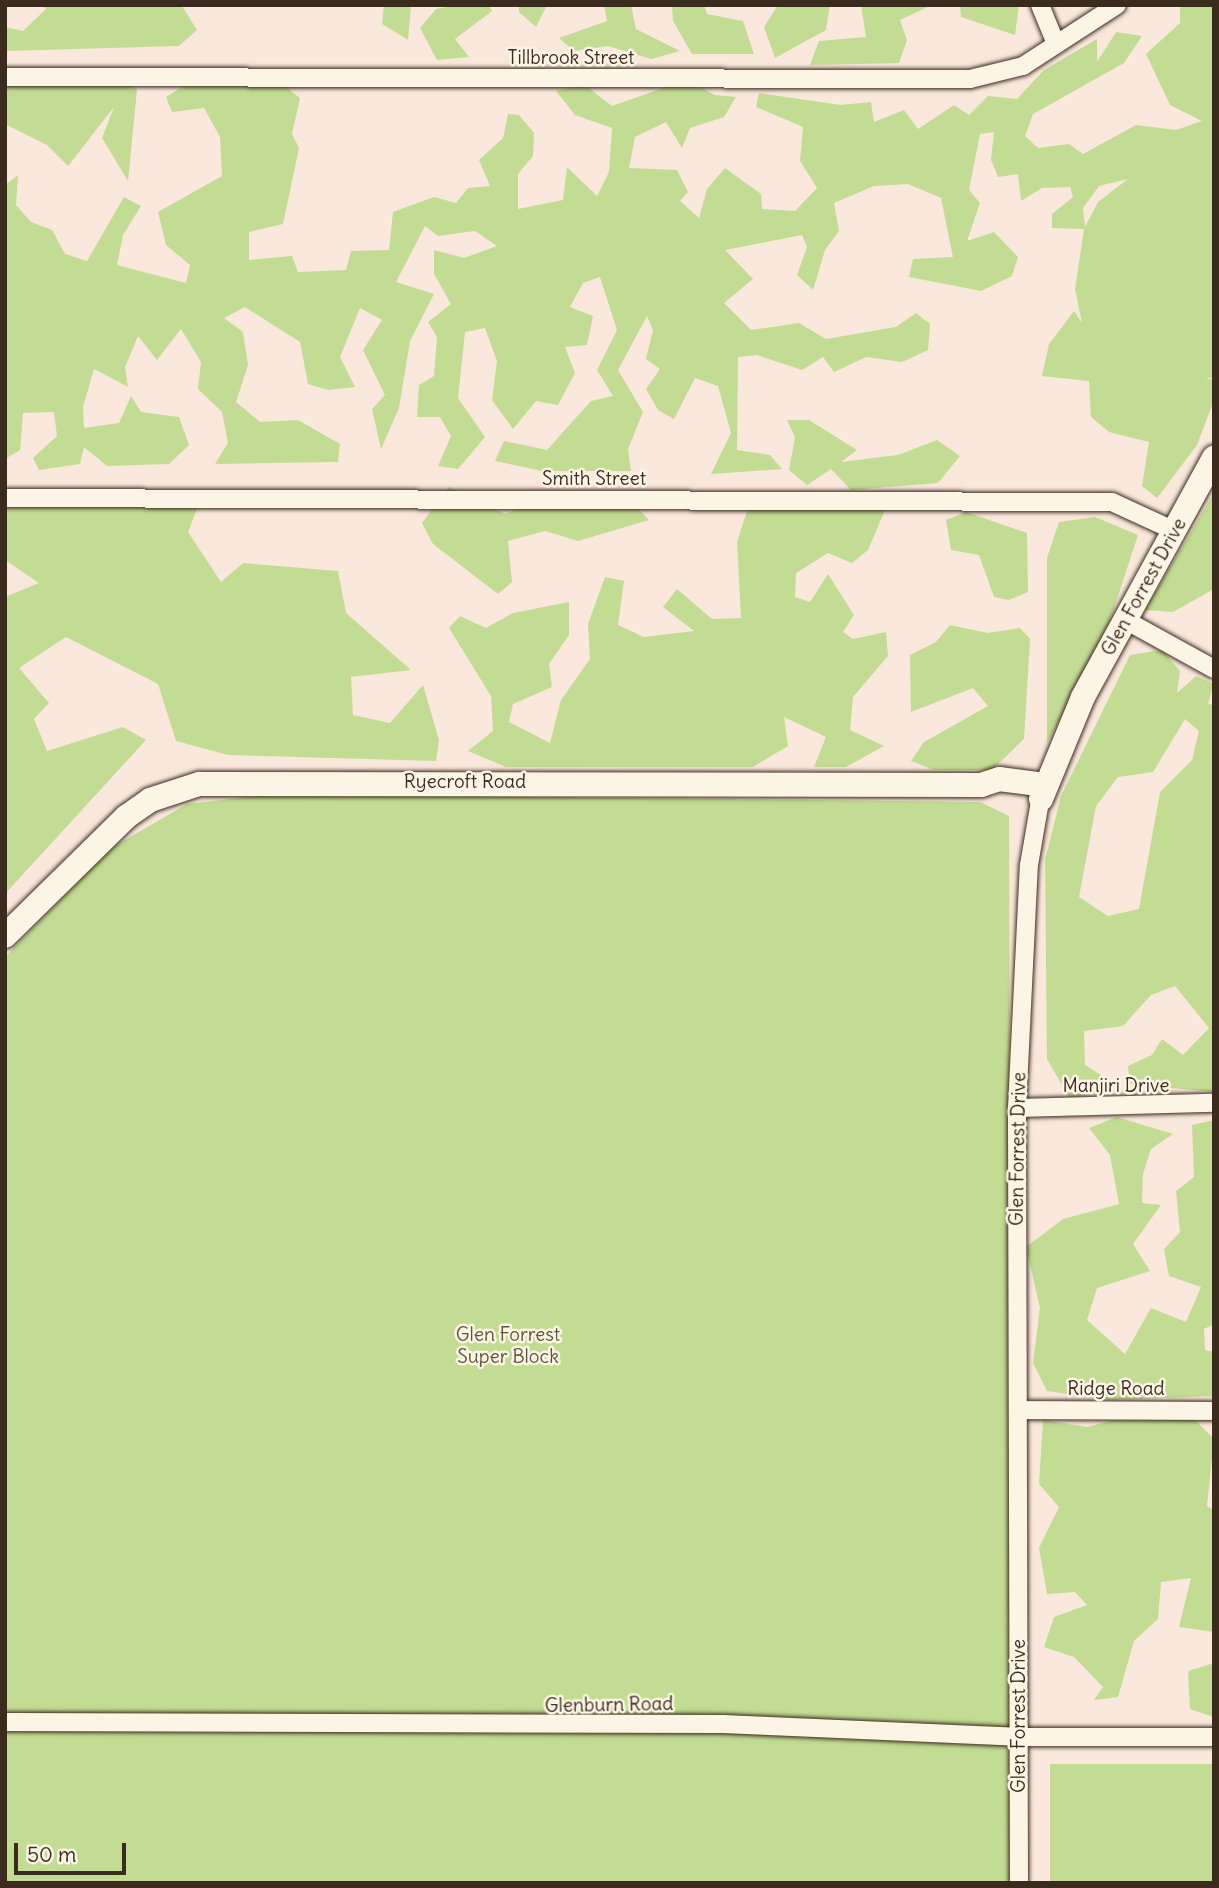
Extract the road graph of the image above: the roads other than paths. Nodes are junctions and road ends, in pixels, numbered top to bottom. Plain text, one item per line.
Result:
1 (1041, 5) edge
2 (1117, 5) edge
3 (1056, 44) junction
4 (5, 77) edge
5 (1214, 458) edge
6 (5, 498) edge
7 (1175, 531) junction
8 (1127, 621) junction
9 (1214, 669) edge
10 (1043, 793) junction
11 (5, 936) edge
12 (1214, 1103) edge
13 (1017, 1108) junction
14 (1018, 1410) junction
15 (1214, 1411) edge
16 (5, 1722) edge
17 (1019, 1737) junction
18 (1214, 1737) edge
19 (1019, 1883) edge

1 - 3 street
2 - 3 street, Tillbrook Street
3 - 4 street, Tillbrook Street
5 - 7 street, Glen Forrest Drive
6 - 7 street, Smith Street
7 - 8 street, Glen Forrest Drive
8 - 9 street
8 - 10 street, Glen Forrest Drive
10 - 11 street, Ryecroft Road
10 - 13 street, Glen Forrest Drive
12 - 13 street, Manjiri Drive
13 - 14 street, Glen Forrest Drive
14 - 15 street, Ridge Road
14 - 17 street, Glen Forrest Drive
16 - 17 street, Glenburn Road
17 - 18 street, Glenburn Road
17 - 19 street, Glen Forrest Drive

